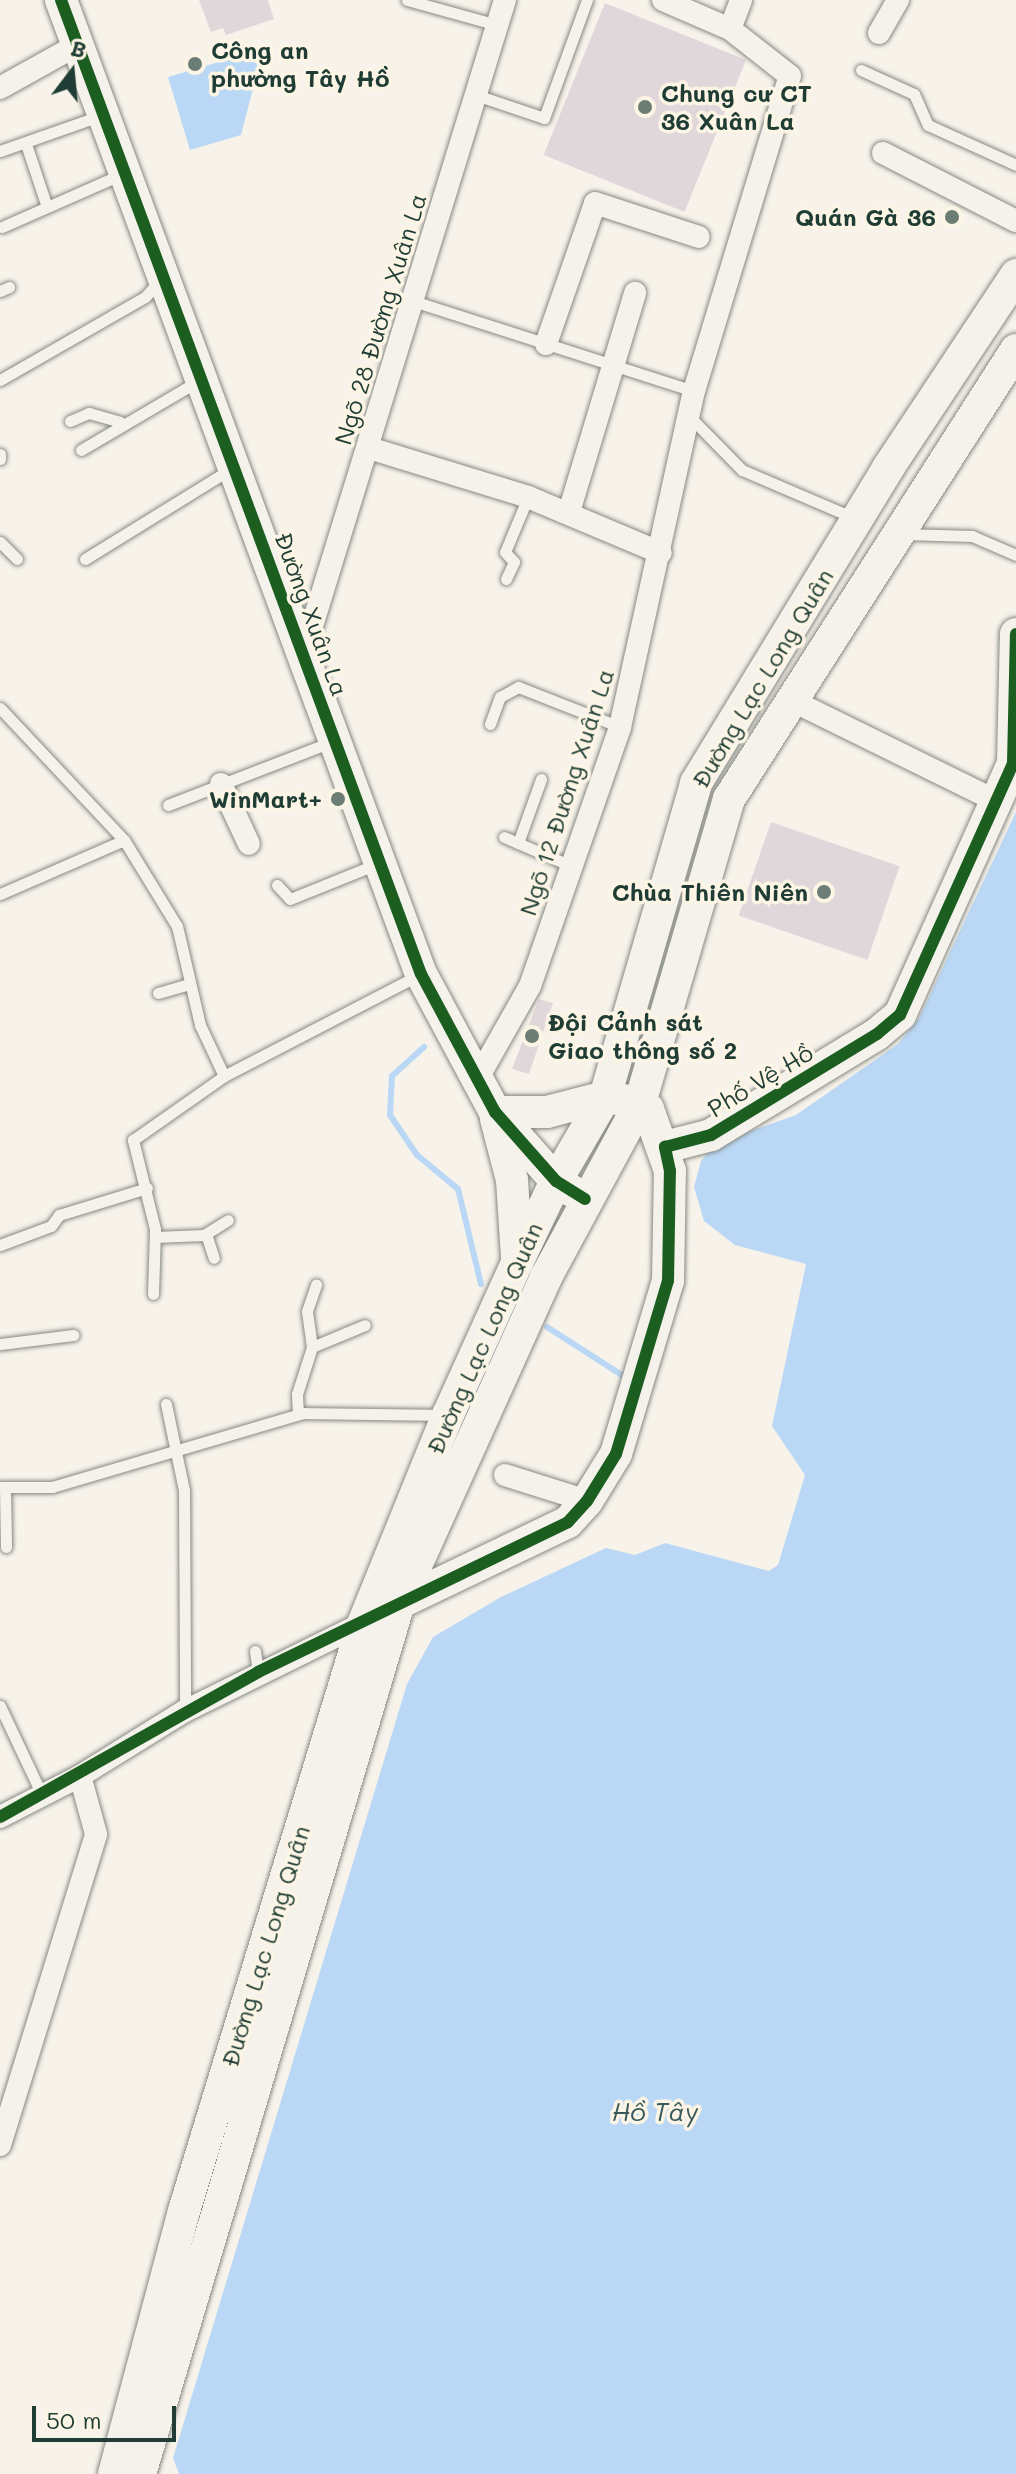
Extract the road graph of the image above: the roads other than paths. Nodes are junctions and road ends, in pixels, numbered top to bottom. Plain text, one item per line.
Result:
1 (407, 0) edge
2 (505, 0) edge
3 (587, 0) edge
4 (663, 0) edge
5 (741, 0) edge
6 (898, 0) edge
7 (63, 1) edge
8 (497, 25) junction
9 (730, 29) junction
10 (879, 33) dead end
11 (81, 43) junction
12 (861, 70) dead end
13 (0, 88) edge
14 (476, 95) junction
15 (105, 114) junction
16 (26, 144) junction
17 (0, 151) edge
18 (883, 153) dead end
19 (1016, 165) edge
20 (126, 172) junction
21 (47, 207) junction
22 (1016, 221) edge
23 (2, 227) edge
24 (699, 237) dead end
25 (164, 275) junction
26 (1016, 275) edge
27 (635, 293) dead end
28 (413, 301) junction
29 (546, 344) junction
30 (1016, 350) edge
31 (609, 367) junction
32 (0, 380) edge
33 (201, 380) junction
34 (694, 391) junction
35 (691, 418) junction
36 (70, 421) dead end
37 (120, 422) junction
38 (369, 448) junction
39 (81, 450) dead end
40 (235, 467) junction
41 (528, 497) junction
42 (569, 512) junction
43 (857, 519) junction
44 (900, 534) junction
45 (0, 542) edge
46 (661, 553) junction
47 (1016, 555) edge
48 (17, 559) dead end
49 (85, 559) dead end
50 (506, 579) dead end
51 (1016, 634) edge
52 (304, 652) junction
53 (793, 701) junction
54 (0, 708) edge
55 (490, 724) dead end
56 (620, 727) junction
57 (334, 741) junction
58 (541, 779) dead end
59 (221, 784) junction
60 (996, 801) junction
61 (168, 805) dead end
62 (504, 837) dead end
63 (124, 840) junction
64 (518, 843) junction
65 (249, 844) dead end
66 (379, 863) junction
67 (569, 865) junction
68 (277, 885) dead end
69 (0, 894) edge
70 (421, 974) junction
71 (190, 984) junction
72 (158, 993) dead end
73 (224, 1076) junction
74 (479, 1076) junction
75 (605, 1097) junction
76 (640, 1103) junction
77 (495, 1112) junction
78 (665, 1147) junction
79 (556, 1181) junction
80 (147, 1188) junction
81 (585, 1199) junction
82 (228, 1220) dead end
83 (206, 1234) junction
84 (155, 1237) junction
85 (0, 1245) edge
86 (214, 1258) dead end
87 (517, 1263) junction
88 (316, 1285) dead end
89 (153, 1294) dead end
90 (365, 1325) dead end
91 (73, 1335) dead end
92 (0, 1344) edge
93 (312, 1347) junction
94 (166, 1404) dead end
95 (298, 1414) junction
96 (448, 1415) junction
97 (173, 1451) junction
98 (505, 1475) dead end
99 (2, 1487) edge
100 (587, 1501) junction
101 (6, 1547) dead end
102 (399, 1603) junction
103 (363, 1624) junction
104 (0, 1706) edge
105 (185, 1711) junction
106 (80, 1776) junction
107 (42, 1795) junction
108 (0, 1817) edge
109 (0, 2145) edge
110 (136, 2473) edge

1 - 8 lane
2 - 8 street, Ngõ 28 Đường Xuân La
3 - 14 lane
4 - 9 street
5 - 9 street
6 - 10 street
7 - 11 main road, Đường Xuân La
8 - 14 street, Ngõ 28 Đường Xuân La
9 - 34 street, Ngõ 12 Đường Xuân La
11 - 13 street
11 - 15 main road, Đường Xuân La
12 - 19 lane
14 - 28 street, Ngõ 28 Đường Xuân La
15 - 16 lane
15 - 20 main road, Đường Xuân La
16 - 17 lane
16 - 21 lane
18 - 22 street
20 - 21 lane
20 - 25 main road, Đường Xuân La
21 - 23 lane
24 - 29 street
25 - 32 lane
25 - 33 main road, Đường Xuân La
26 - 43 main road, Đường Lạc Long Quân
27 - 31 street
28 - 29 lane
28 - 38 street, Ngõ 28 Đường Xuân La
29 - 31 lane
30 - 44 main road, Đường Lạc Long Quân
31 - 34 lane
31 - 42 street
33 - 37 lane
33 - 40 main road, Đường Xuân La
34 - 35 street, Ngõ 12 Đường Xuân La
35 - 43 lane
35 - 46 street, Ngõ 12 Đường Xuân La
36 - 37 lane
37 - 39 lane
38 - 41 street
38 - 52 street, Ngõ 28 Đường Xuân La
40 - 49 lane
40 - 52 main road, Đường Xuân La
41 - 42 street
41 - 50 lane
42 - 46 street
43 - 75 main road, Đường Lạc Long Quân
44 - 47 lane
44 - 53 main road, Đường Lạc Long Quân
45 - 48 lane
46 - 56 street, Ngõ 12 Đường Xuân La
51 - 60 main road, Phố Vệ Hồ
52 - 57 main road, Đường Xuân La
53 - 60 street
53 - 76 main road, Đường Lạc Long Quân
54 - 63 lane
55 - 56 lane
56 - 67 street, Ngõ 12 Đường Xuân La
57 - 59 lane
57 - 66 main road, Đường Xuân La
58 - 64 lane
59 - 61 lane
59 - 65 street
60 - 78 main road, Phố Vệ Hồ
62 - 64 lane
63 - 69 lane
63 - 71 lane
64 - 67 lane
66 - 68 lane
66 - 70 main road, Đường Xuân La
67 - 74 street, Ngõ 12 Đường Xuân La
70 - 73 lane
70 - 74 main road, Đường Xuân La
71 - 72 lane
71 - 73 lane
73 - 80 lane
74 - 77 main road, Đường Xuân La
75 - 76 main road
75 - 77 main road
75 - 79 main road, Đường Lạc Long Quân
76 - 78 main road
76 - 81 main road, Đường Lạc Long Quân
77 - 79 main road, Đường Xuân La
77 - 87 main road
78 - 100 main road
79 - 81 main road, Đường Xuân La
79 - 87 main road, Đường Lạc Long Quân
80 - 84 lane
80 - 85 lane
81 - 102 main road, Đường Lạc Long Quân
82 - 83 lane
83 - 84 lane
83 - 86 lane
84 - 89 lane
87 - 96 main road, Đường Lạc Long Quân
88 - 93 lane
90 - 93 lane
91 - 92 lane
93 - 95 lane
94 - 97 lane
95 - 96 lane
95 - 97 lane
96 - 103 main road, Đường Lạc Long Quân
97 - 99 lane
97 - 105 lane
98 - 100 street
99 - 101 lane
100 - 102 main road
102 - 103 street
102 - 110 main road, Đường Lạc Long Quân
103 - 105 street
103 - 110 main road, Đường Lạc Long Quân
104 - 107 lane
105 - 106 street
106 - 107 street
106 - 109 street
107 - 108 street

